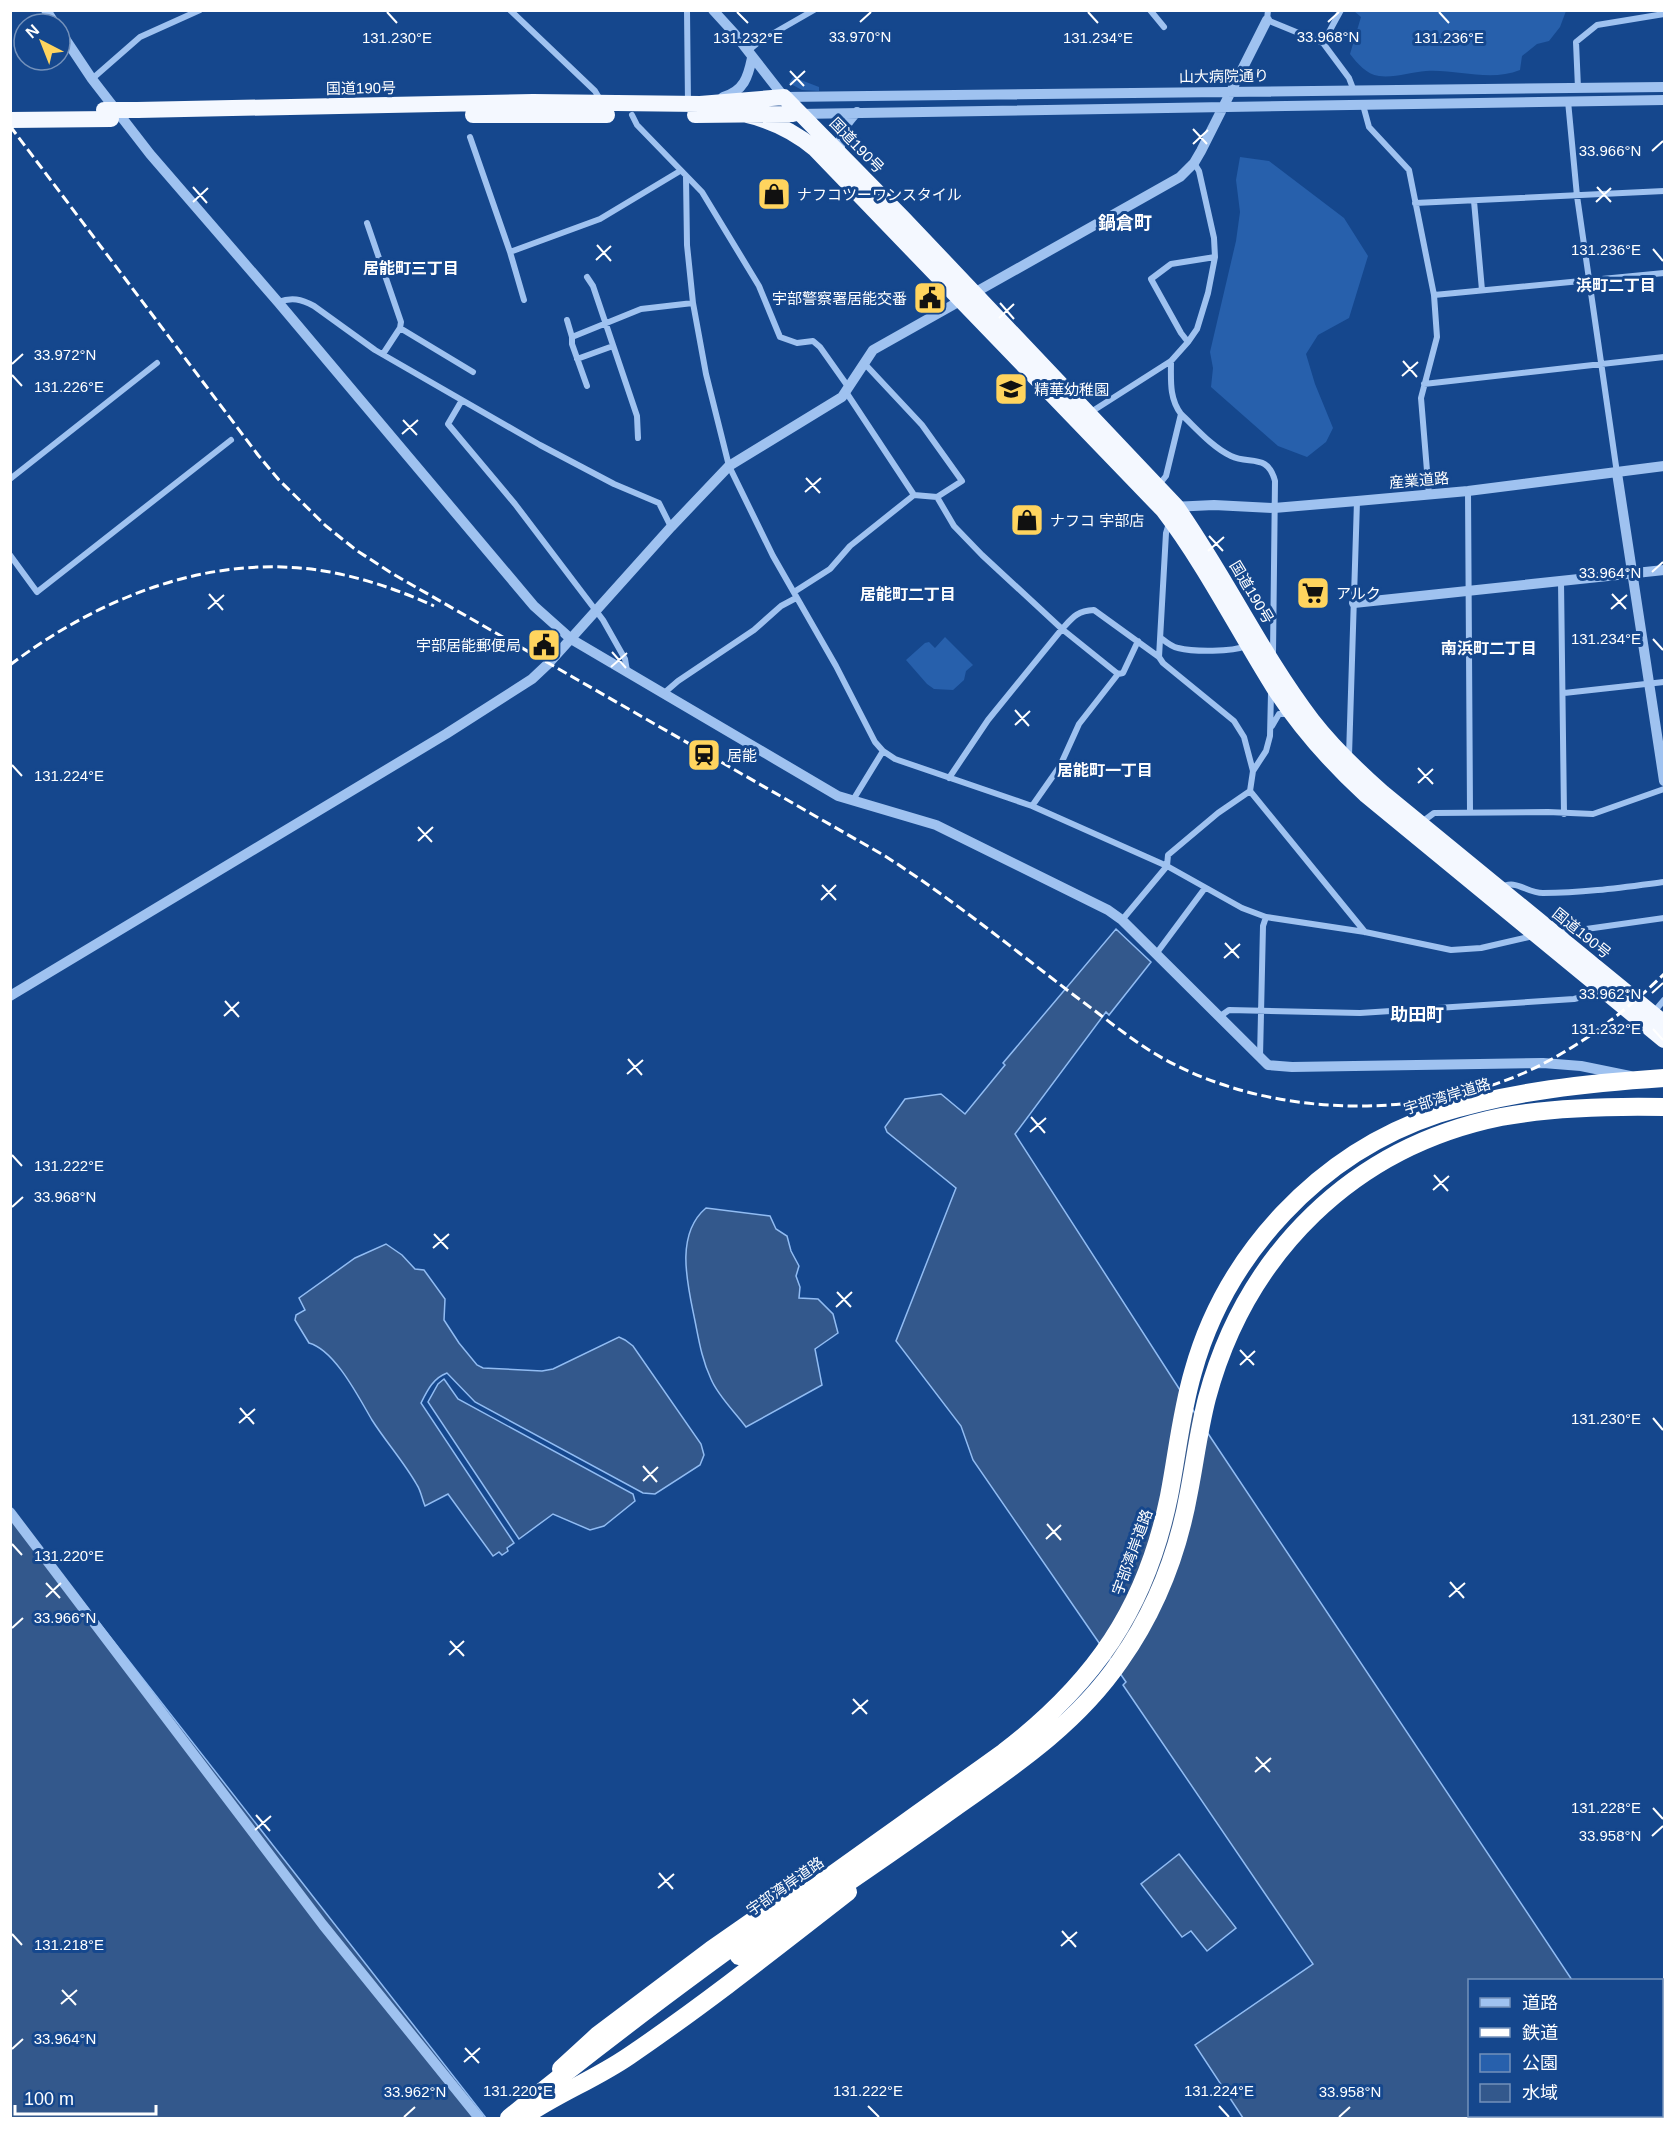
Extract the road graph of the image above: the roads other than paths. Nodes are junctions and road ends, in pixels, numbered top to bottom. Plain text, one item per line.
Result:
1 (200, 10) edge
2 (510, 10) edge
3 (687, 10) edge
4 (712, 10) edge
5 (814, 10) edge
6 (1150, 10) edge
7 (1341, 10) edge
8 (1665, 14) edge
9 (1267, 15) edge
10 (1164, 27) dead end
11 (1323, 43) junction
12 (72, 49) edge
13 (750, 55) junction
14 (92, 79) junction
15 (1665, 87) edge
16 (1578, 88) junction
17 (1233, 91) junction
18 (1354, 91) junction
19 (784, 97) junction
20 (1665, 100) edge
21 (1569, 101) junction
22 (604, 104) junction
23 (694, 104) junction
24 (1364, 105) junction
25 (1225, 106) junction
26 (856, 112) junction
27 (140, 114) junction
28 (743, 114) junction
29 (798, 114) junction
30 (632, 115) junction
31 (13, 117) edge
32 (470, 137) dead end
33 (840, 154) junction
34 (1194, 163) junction
35 (680, 171) junction
36 (686, 177) junction
37 (1665, 191) edge
38 (1577, 196) junction
39 (1474, 201) junction
40 (1415, 203) junction
41 (367, 223) dead end
42 (890, 225) junction
43 (510, 252) junction
44 (1215, 257) junction
45 (1665, 273) edge
46 (587, 277) dead end
47 (1590, 279) junction
48 (1482, 290) junction
49 (1434, 295) junction
50 (969, 297) junction
51 (524, 300) dead end
52 (278, 302) junction
53 (693, 303) junction
54 (567, 320) dead end
55 (606, 323) junction
56 (400, 328) junction
57 (572, 337) junction
58 (1188, 342) junction
59 (613, 346) junction
60 (383, 354) junction
61 (1665, 357) edge
62 (577, 359) junction
63 (1171, 361) junction
64 (157, 363) dead end
65 (864, 363) junction
66 (1601, 364) junction
67 (473, 372) dead end
68 (1424, 384) junction
69 (587, 386) dead end
70 (848, 390) junction
71 (462, 400) junction
72 (1088, 414) junction
73 (1181, 414) junction
74 (638, 438) dead end
75 (231, 440) dead end
76 (729, 466) junction
77 (1665, 466) edge
78 (1617, 473) junction
79 (10, 479) edge
80 (1157, 487) junction
81 (1468, 491) junction
82 (914, 495) junction
83 (1429, 495) junction
84 (937, 497) junction
85 (1357, 501) junction
86 (1274, 508) junction
87 (1170, 512) junction
88 (672, 527) junction
89 (10, 555) edge
90 (1665, 570) edge
91 (1633, 575) junction
92 (1561, 582) junction
93 (1469, 591) junction
94 (795, 595) junction
95 (1354, 603) junction
96 (596, 612) junction
97 (1062, 629) junction
98 (1161, 638) junction
99 (571, 639) junction
100 (1138, 641) junction
101 (1248, 645) junction
102 (1159, 657) junction
103 (628, 672) junction
104 (1118, 674) junction
105 (1272, 675) junction
106 (1665, 682) edge
107 (1650, 685) junction
108 (663, 693) junction
109 (1564, 693) junction
110 (1294, 716) junction
111 (1271, 729) junction
112 (883, 751) junction
113 (1349, 762) junction
114 (1252, 771) junction
115 (949, 778) junction
116 (1665, 781) edge
117 (1665, 789) edge
118 (1250, 791) junction
119 (853, 801) junction
120 (1032, 806) junction
121 (1470, 812) junction
122 (1564, 814) junction
123 (1416, 828) junction
124 (1167, 866) junction
125 (1665, 882) edge
126 (1205, 888) junction
127 (1499, 888) junction
128 (1266, 917) junction
129 (1665, 918) edge
130 (1122, 920) junction
131 (1365, 932) junction
132 (1546, 935) junction
133 (1156, 954) junction
134 (1608, 986) junction
135 (10, 996) edge
136 (1665, 1000) edge
137 (1261, 1011) junction
138 (1219, 1017) junction
139 (1659, 1019) edge
140 (1665, 1040) edge
141 (1260, 1058) junction
142 (1665, 1077) edge
143 (1665, 1107) edge
144 (10, 1512) edge
145 (968, 1788) junction
146 (479, 2118) edge
147 (509, 2118) edge
148 (515, 2118) edge
149 (522, 2118) edge

1 - 14 street
2 - 22 street
3 - 23 street
4 - 13 street
5 - 13 street
6 - 10 street
7 - 11 street
8 - 16 street
9 - 11 street
9 - 17 street
11 - 18 street
12 - 14 street
13 - 19 street
13 - 23 street
14 - 52 street
15 - 16 street, 山大病院通り
16 - 18 street, 山大病院通り
17 - 18 street, 山大病院通り
17 - 19 street, 山大病院通り
17 - 25 street
19 - 23 highway, 国道190号
19 - 29 highway, 国道190号
20 - 21 street, 山大病院通り
21 - 24 street, 山大病院通り
21 - 38 street
22 - 23 highway, 国道190号
22 - 27 highway, 国道190号
24 - 25 street, 山大病院通り
24 - 40 street
25 - 26 street, 山大病院通り
25 - 34 street
26 - 29 street, 山大病院通り
26 - 33 street
27 - 30 highway, 国道190号
27 - 31 highway, 国道190号, bridge
28 - 29 highway, 国道190号
28 - 30 highway, 国道190号
28 - 42 highway, 国道190号
29 - 33 highway, 国道190号
29 - 42 highway, 国道190号
30 - 35 street
32 - 43 street
33 - 50 highway, 国道190号
34 - 44 street
34 - 50 street
35 - 36 street
35 - 43 street
36 - 53 street
36 - 70 street
37 - 38 street
38 - 39 street
38 - 47 street
39 - 40 street
39 - 48 street
40 - 49 street
41 - 56 street
42 - 50 highway, 国道190号
43 - 51 street
44 - 58 street
44 - 58 street
45 - 47 street
46 - 55 street
47 - 48 street
47 - 66 street
48 - 49 street
49 - 68 street
50 - 65 street
50 - 72 highway, 国道190号
50 - 87 highway, 国道190号
52 - 60 street
52 - 99 street
53 - 55 street
53 - 76 street
54 - 57 street
55 - 57 street
55 - 59 street
56 - 60 street
56 - 67 street
57 - 62 street
58 - 63 street
59 - 62 street
59 - 74 street
60 - 71 street
61 - 66 street
62 - 69 street
63 - 72 street
63 - 73 street
64 - 79 street
65 - 70 street
65 - 84 street
66 - 68 street
66 - 78 street
68 - 83 street
70 - 76 street
70 - 82 street
71 - 88 street
71 - 96 street
72 - 80 highway, 国道190号
73 - 80 street
73 - 86 street
75 - 89 street
76 - 88 street
76 - 94 street
77 - 78 street, 産業道路
78 - 81 street, 産業道路
78 - 91 street
80 - 87 highway, 国道190号
81 - 83 street, 産業道路
81 - 93 street
82 - 84 street
82 - 94 street
83 - 85 street, 産業道路
84 - 97 street
85 - 86 street, 産業道路
85 - 95 street
86 - 87 street, 産業道路
86 - 105 street
87 - 98 street
87 - 101 highway, 国道190号
87 - 105 highway, 国道190号
88 - 96 street
90 - 91 street
91 - 92 street
91 - 107 street
92 - 93 street
92 - 109 street
93 - 95 street
93 - 121 street
94 - 108 street
94 - 112 street
95 - 113 street
96 - 99 street
96 - 103 street
97 - 100 street
97 - 104 street
97 - 115 street
98 - 101 street
98 - 102 street
99 - 103 street
99 - 135 street
100 - 102 street
100 - 104 street
101 - 105 highway, 国道190号
102 - 114 street
103 - 108 street
104 - 120 street
105 - 110 highway, 国道190号
105 - 111 street
105 - 113 highway, 国道190号
106 - 107 street
107 - 109 street
107 - 116 street
108 - 119 street
109 - 122 street
110 - 111 street
110 - 123 highway, 国道190号
111 - 114 street
112 - 115 street
112 - 119 street
113 - 123 highway, 国道190号
114 - 118 street
115 - 120 street
117 - 122 street
118 - 124 street
118 - 131 street
119 - 130 street
120 - 124 street
121 - 122 street
121 - 123 street
123 - 127 highway, 国道190号
123 - 132 highway, 国道190号
124 - 126 street
124 - 130 street
125 - 127 street
126 - 128 street
126 - 133 street
127 - 132 highway, 国道190号
128 - 131 street
128 - 137 street
129 - 132 street
130 - 133 street
131 - 132 street
132 - 134 highway, 国道190号
133 - 138 street
134 - 137 street
134 - 139 highway, 国道190号
134 - 140 highway, 国道190号
136 - 139 street
137 - 138 street
137 - 141 street
138 - 141 street
141 - 142 street
142 - 145 highway, 宇部湾岸道路, bridge
143 - 145 highway, 宇部湾岸道路, bridge
144 - 146 street
145 - 147 highway, 宇部湾岸道路, bridge
145 - 148 highway, bridge
145 - 149 highway, bridge

